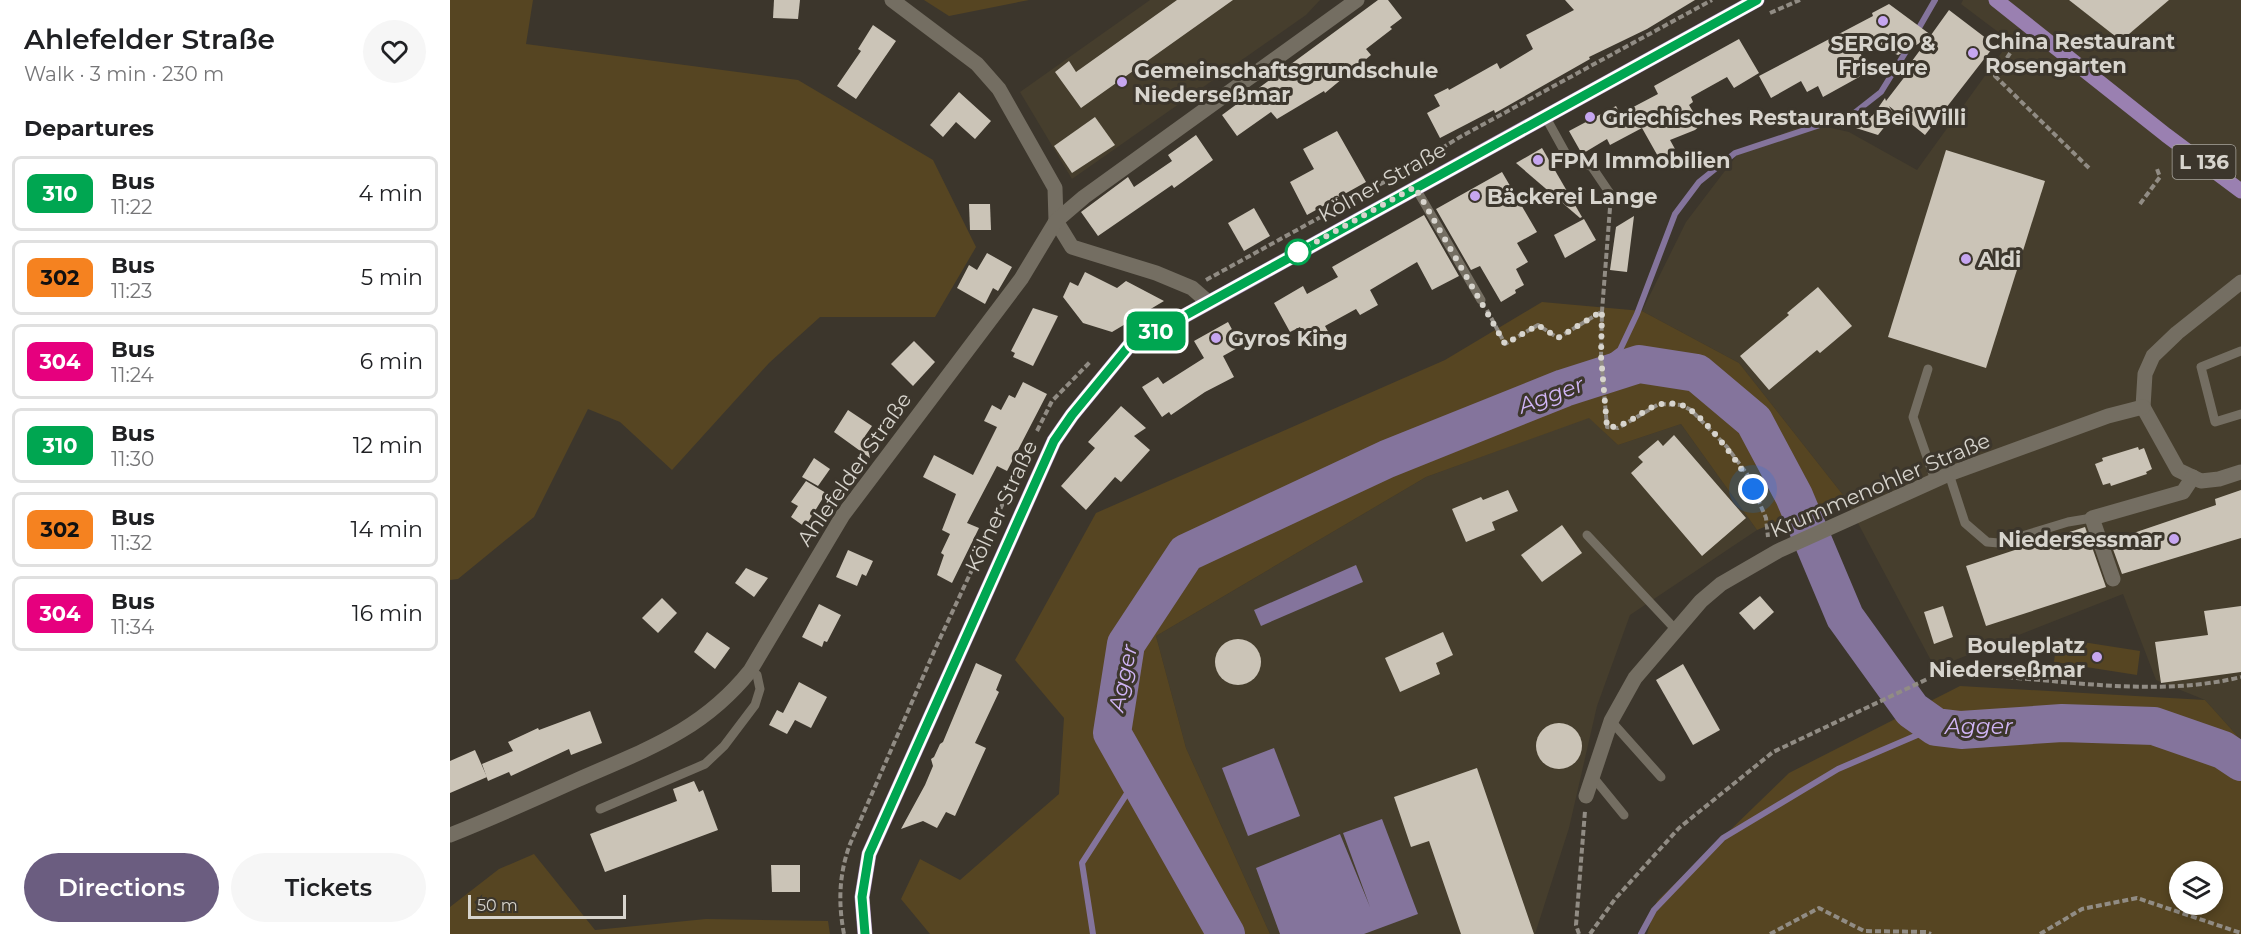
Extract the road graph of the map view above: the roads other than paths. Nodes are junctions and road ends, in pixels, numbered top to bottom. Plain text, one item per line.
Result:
1 (892, 0) edge
2 (1757, 0) edge
3 (1996, 0) edge
4 (1355, 1) edge
5 (1545, 116) junction
6 (1415, 187) junction
7 (2241, 191) edge
8 (1611, 195) road end
9 (1056, 221) junction
10 (2241, 282) edge
11 (1481, 300) road end
12 (1208, 302) junction
13 (2241, 351) edge
14 (1928, 369) dead end
15 (2143, 407) junction
16 (2241, 414) edge
17 (2241, 472) edge
18 (1942, 477) junction
19 (2193, 477) junction
20 (2092, 518) junction
21 (1587, 535) dead end
22 (2113, 579) dead end
23 (1676, 630) junction
24 (750, 671) junction
25 (1611, 722) junction
26 (1593, 777) junction
27 (1661, 777) dead end
28 (1586, 796) road end
29 (600, 809) dead end
30 (1624, 815) dead end
31 (450, 835) edge
32 (865, 934) edge

1 - 9 street
2 - 5 main road, Kölner Straße
3 - 7 main road, L 136
4 - 9 street
5 - 6 main road, Kölner Straße
5 - 8 lane
6 - 11 lane
6 - 12 main road, Kölner Straße
9 - 12 street
9 - 24 street, Ahlefelder Straße
10 - 15 street
12 - 32 main road, Kölner Straße
13 - 16 lane
14 - 18 lane
15 - 18 street, Krummenohler Straße
15 - 19 street
17 - 19 street
18 - 20 lane
18 - 23 street, Krummenohler Straße
19 - 20 street
20 - 22 street
21 - 23 lane
23 - 25 street, Krummenohler Straße
24 - 29 lane
24 - 31 street, Ahlefelder Straße
25 - 26 street, Krummenohler Straße
25 - 27 lane
26 - 28 street, Krummenohler Straße
26 - 30 lane

